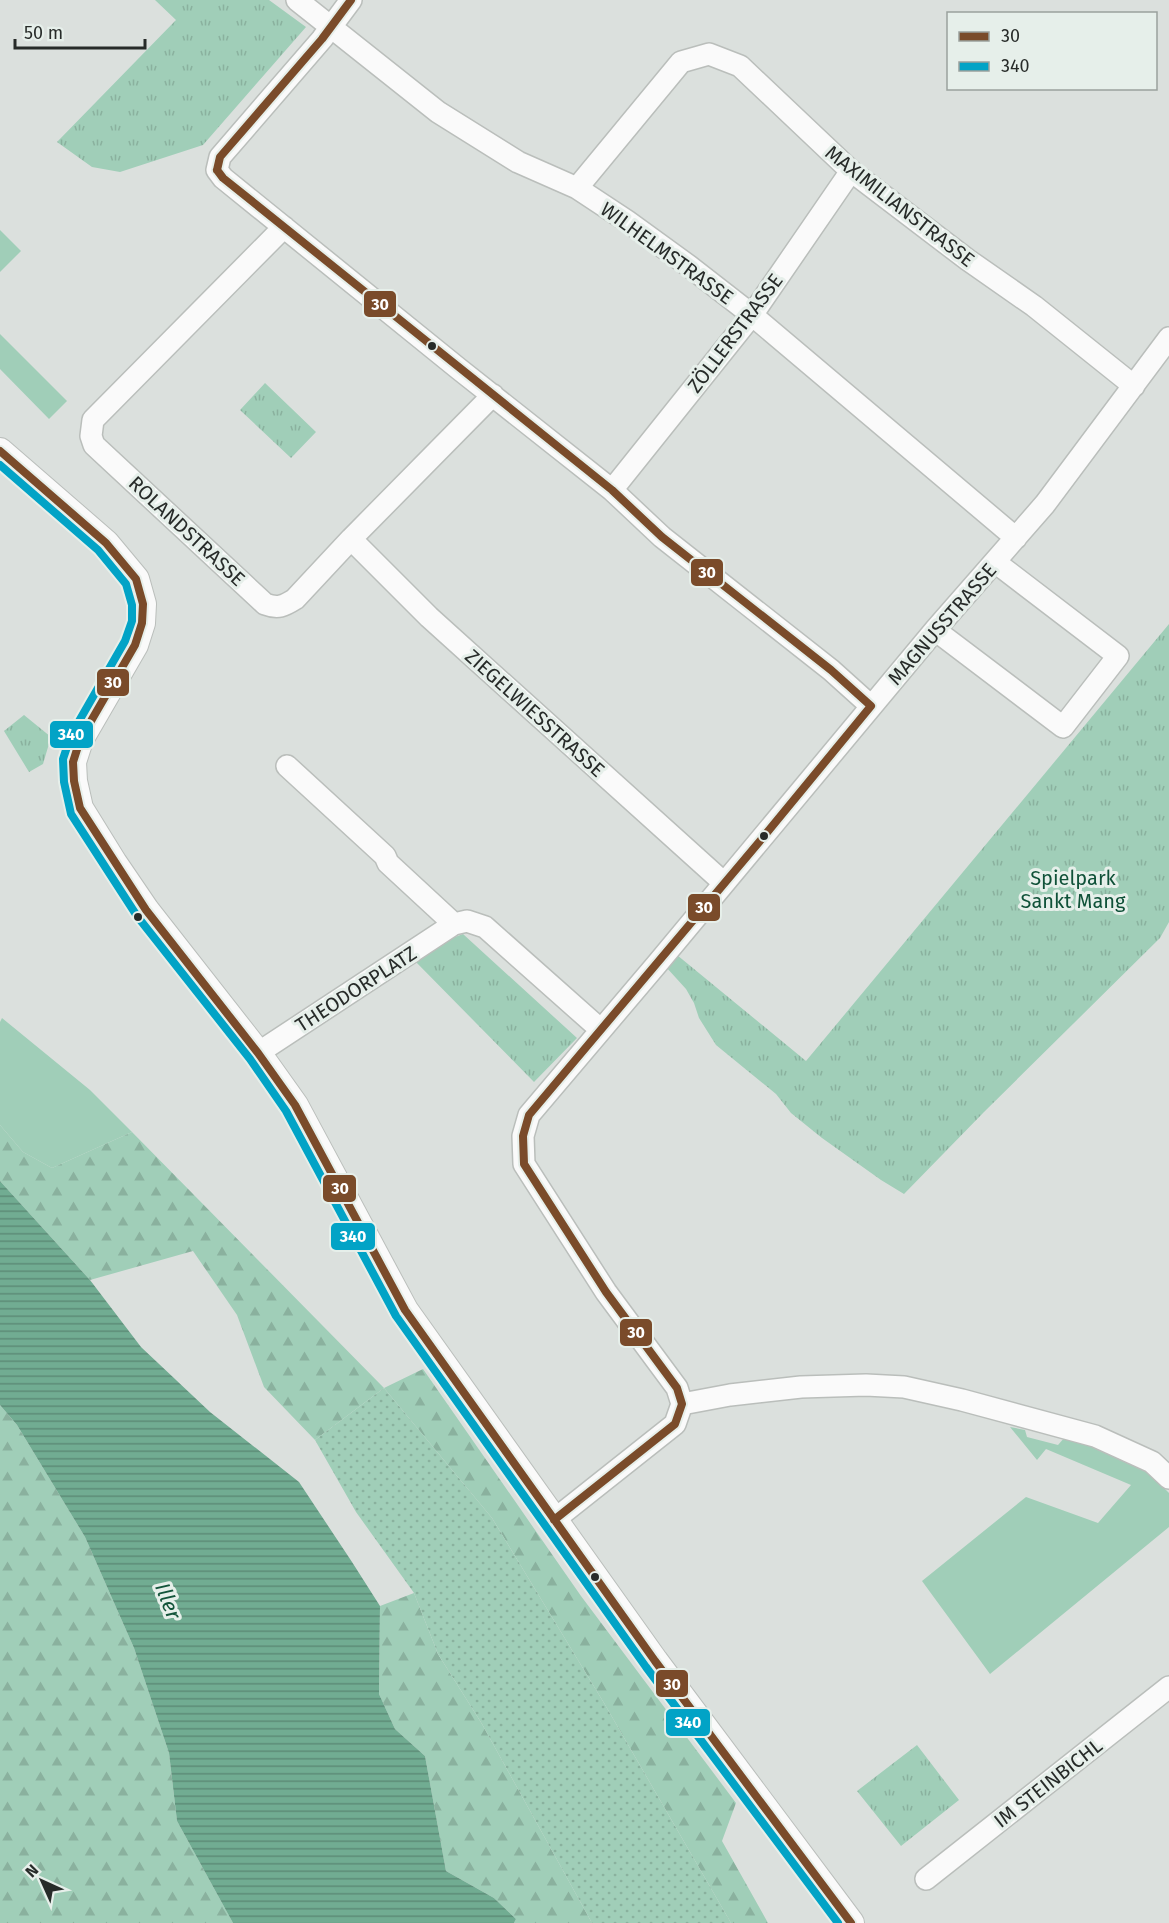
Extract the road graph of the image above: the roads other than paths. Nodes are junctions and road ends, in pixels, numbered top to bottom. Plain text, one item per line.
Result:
1 (297, 0) edge
2 (351, 0) edge
3 (332, 27) junction
4 (851, 171) junction
5 (577, 188) junction
6 (284, 227) junction
7 (752, 315) junction
8 (1169, 338) edge
9 (1134, 386) junction
10 (493, 395) junction
11 (0, 451) edge
12 (612, 490) junction
13 (1016, 538) junction
14 (351, 539) junction
15 (995, 562) junction
16 (935, 630) junction
17 (871, 706) junction
18 (286, 766) dead end
19 (724, 883) junction
20 (454, 924) junction
21 (601, 1030) junction
22 (258, 1053) junction
23 (682, 1404) junction
24 (1169, 1478) edge
25 (554, 1520) junction
26 (1169, 1687) edge
27 (926, 1879) dead end
28 (851, 1923) edge

1 - 3 street, WILHELMSTRASSE
2 - 3 street
3 - 5 street, WILHELMSTRASSE
3 - 6 street
4 - 5 street, MAXIMILIANSTRASSE
4 - 7 street, ZÖLLERSTRASSE
4 - 9 street, MAXIMILIANSTRASSE
5 - 7 street, WILHELMSTRASSE
6 - 10 street
6 - 14 street, ROLANDSTRASSE
7 - 12 street, ZÖLLERSTRASSE
7 - 13 street, WILHELMSTRASSE
8 - 9 street, MAGNUSSTRASSE
9 - 13 street, MAGNUSSTRASSE
10 - 12 street
10 - 14 street, ROLANDSTRASSE
11 - 22 street
12 - 17 street
13 - 15 street, MAGNUSSTRASSE
14 - 19 street, ZIEGELWIESSTRASSE
15 - 16 street, MAGNUSSTRASSE
15 - 16 street
16 - 17 street, MAGNUSSTRASSE
17 - 19 street, MAGNUSSTRASSE
18 - 20 street
19 - 21 street, MAGNUSSTRASSE
20 - 21 street
20 - 22 street, THEODORPLATZ
21 - 23 street, MAGNUSSTRASSE
22 - 25 street
23 - 24 street
23 - 25 street
25 - 28 street
26 - 27 street, IM STEINBICHL

